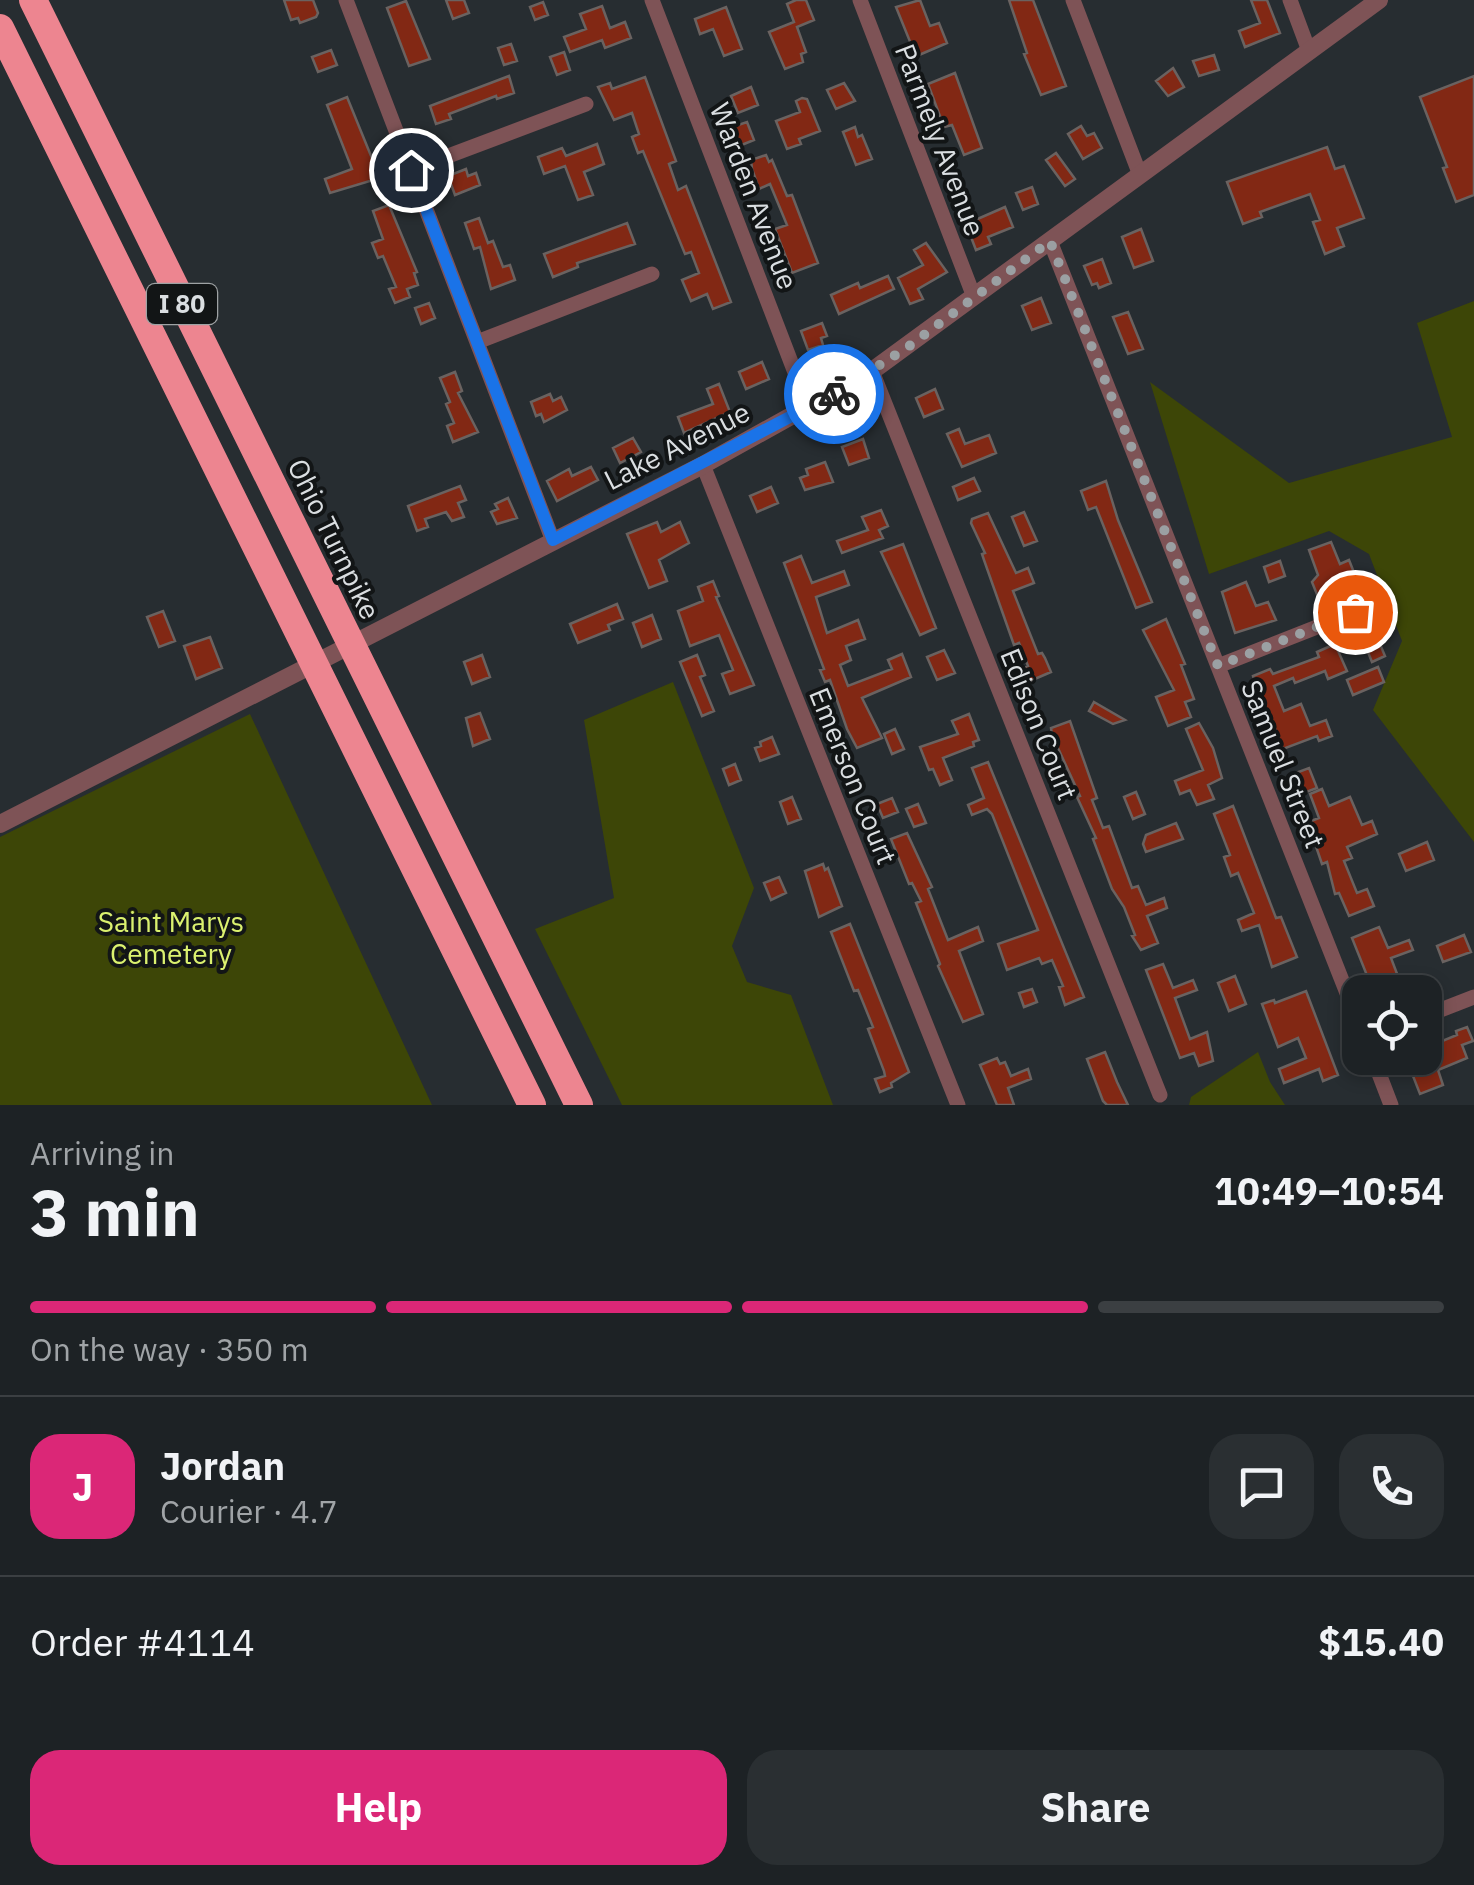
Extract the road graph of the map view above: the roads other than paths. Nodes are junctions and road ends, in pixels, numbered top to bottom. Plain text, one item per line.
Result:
1 (34, 0) edge
2 (652, 0) edge
3 (860, 0) edge
4 (1072, 0) edge
5 (1290, 0) edge
6 (1378, 0) edge
7 (348, 1) edge
8 (0, 28) edge
9 (1309, 51) junction
10 (586, 104) dead end
11 (411, 170) junction
12 (1140, 175) junction
13 (1050, 241) junction
14 (652, 274) dead end
15 (974, 297) junction
16 (477, 342) junction
17 (872, 372) junction
18 (809, 409) junction
19 (703, 464) junction
20 (553, 540) junction
21 (1378, 603) dead end
22 (1218, 666) junction
23 (0, 824) edge
24 (1342, 980) edge
25 (1474, 997) edge
26 (1442, 1009) edge
27 (1379, 1075) edge
28 (1160, 1096) dead end
29 (532, 1105) edge
30 (579, 1105) edge
31 (958, 1105) edge
32 (1392, 1105) edge

1 - 30 highway, Ohio Turnpike / I 80
2 - 18 street, Warden Avenue
3 - 15 street, Parmely Avenue
4 - 12 street
5 - 9 street
6 - 9 street, Lake Avenue
7 - 11 street
8 - 29 highway, I 80
9 - 12 street, Lake Avenue
10 - 11 street
11 - 16 street
12 - 13 street, Lake Avenue
13 - 15 street, Lake Avenue
13 - 22 street, Samuel Street
14 - 16 street
15 - 17 street, Lake Avenue
16 - 20 street
17 - 18 street, Lake Avenue
17 - 28 street, Edison Court
18 - 19 street, Lake Avenue
19 - 20 street, Lake Avenue
19 - 31 street, Emerson Court
20 - 23 street, Lake Avenue
21 - 22 street
22 - 24 street, Samuel Street
25 - 26 street
27 - 32 street

